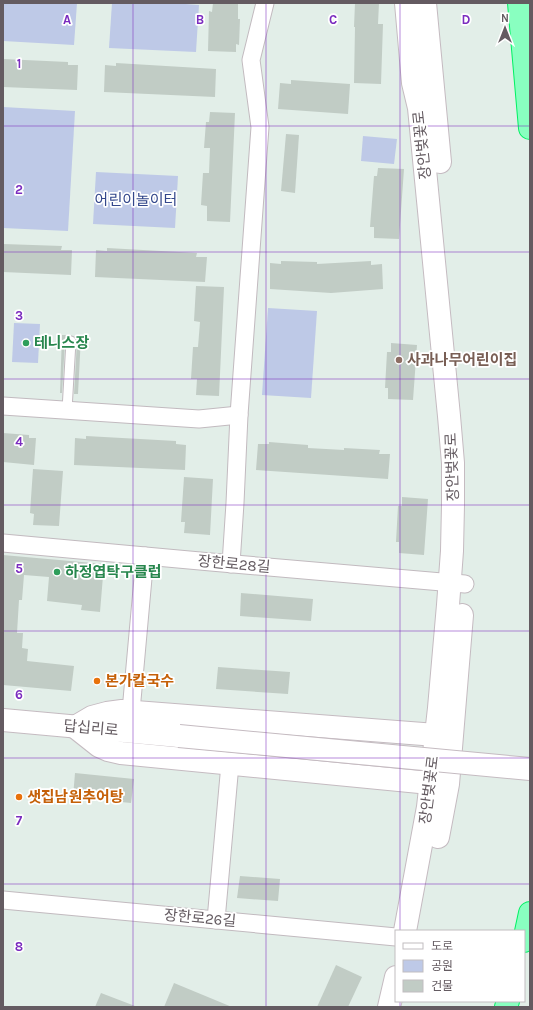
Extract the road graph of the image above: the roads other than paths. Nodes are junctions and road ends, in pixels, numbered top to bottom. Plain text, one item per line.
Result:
1 (265, 3) edge
2 (406, 3) edge
3 (425, 3) edge
4 (519, 3) edge
5 (530, 128) edge
6 (71, 341) dead end
7 (3, 406) edge
8 (67, 410) junction
9 (239, 415) junction
10 (3, 543) edge
11 (145, 556) junction
12 (231, 564) junction
13 (457, 583) junction
14 (131, 711) junction
15 (3, 720) edge
16 (75, 727) junction
17 (436, 735) junction
18 (230, 764) junction
19 (530, 769) edge
20 (430, 783) junction
21 (3, 900) edge
22 (530, 913) edge
23 (216, 920) junction
24 (405, 930) edge
25 (421, 930) edge
26 (525, 936) edge
27 (395, 937) edge
28 (395, 982) edge
29 (390, 1007) edge

1 - 9 street
2 - 13 street, 장안벚꽃로
3 - 13 street, 장안벚꽃로
4 - 5 highway
6 - 8 lane
7 - 8 street
8 - 9 street
9 - 12 street
10 - 11 street, 장한로28길
11 - 12 street, 장한로28길
11 - 14 street, 답십리로
12 - 13 street, 장한로28길
13 - 17 street, 장안벚꽃로
13 - 25 street, 장안벚꽃로
14 - 16 street
14 - 17 street
15 - 16 street, 답십리로
16 - 18 street
16 - 19 street, 답십리로, bridge
17 - 20 street, 장안벚꽃로
18 - 20 street
18 - 23 street
20 - 24 street, 장안벚꽃로
21 - 23 street, 장한로26길
22 - 26 highway
23 - 27 street, 장한로26길
28 - 29 street

